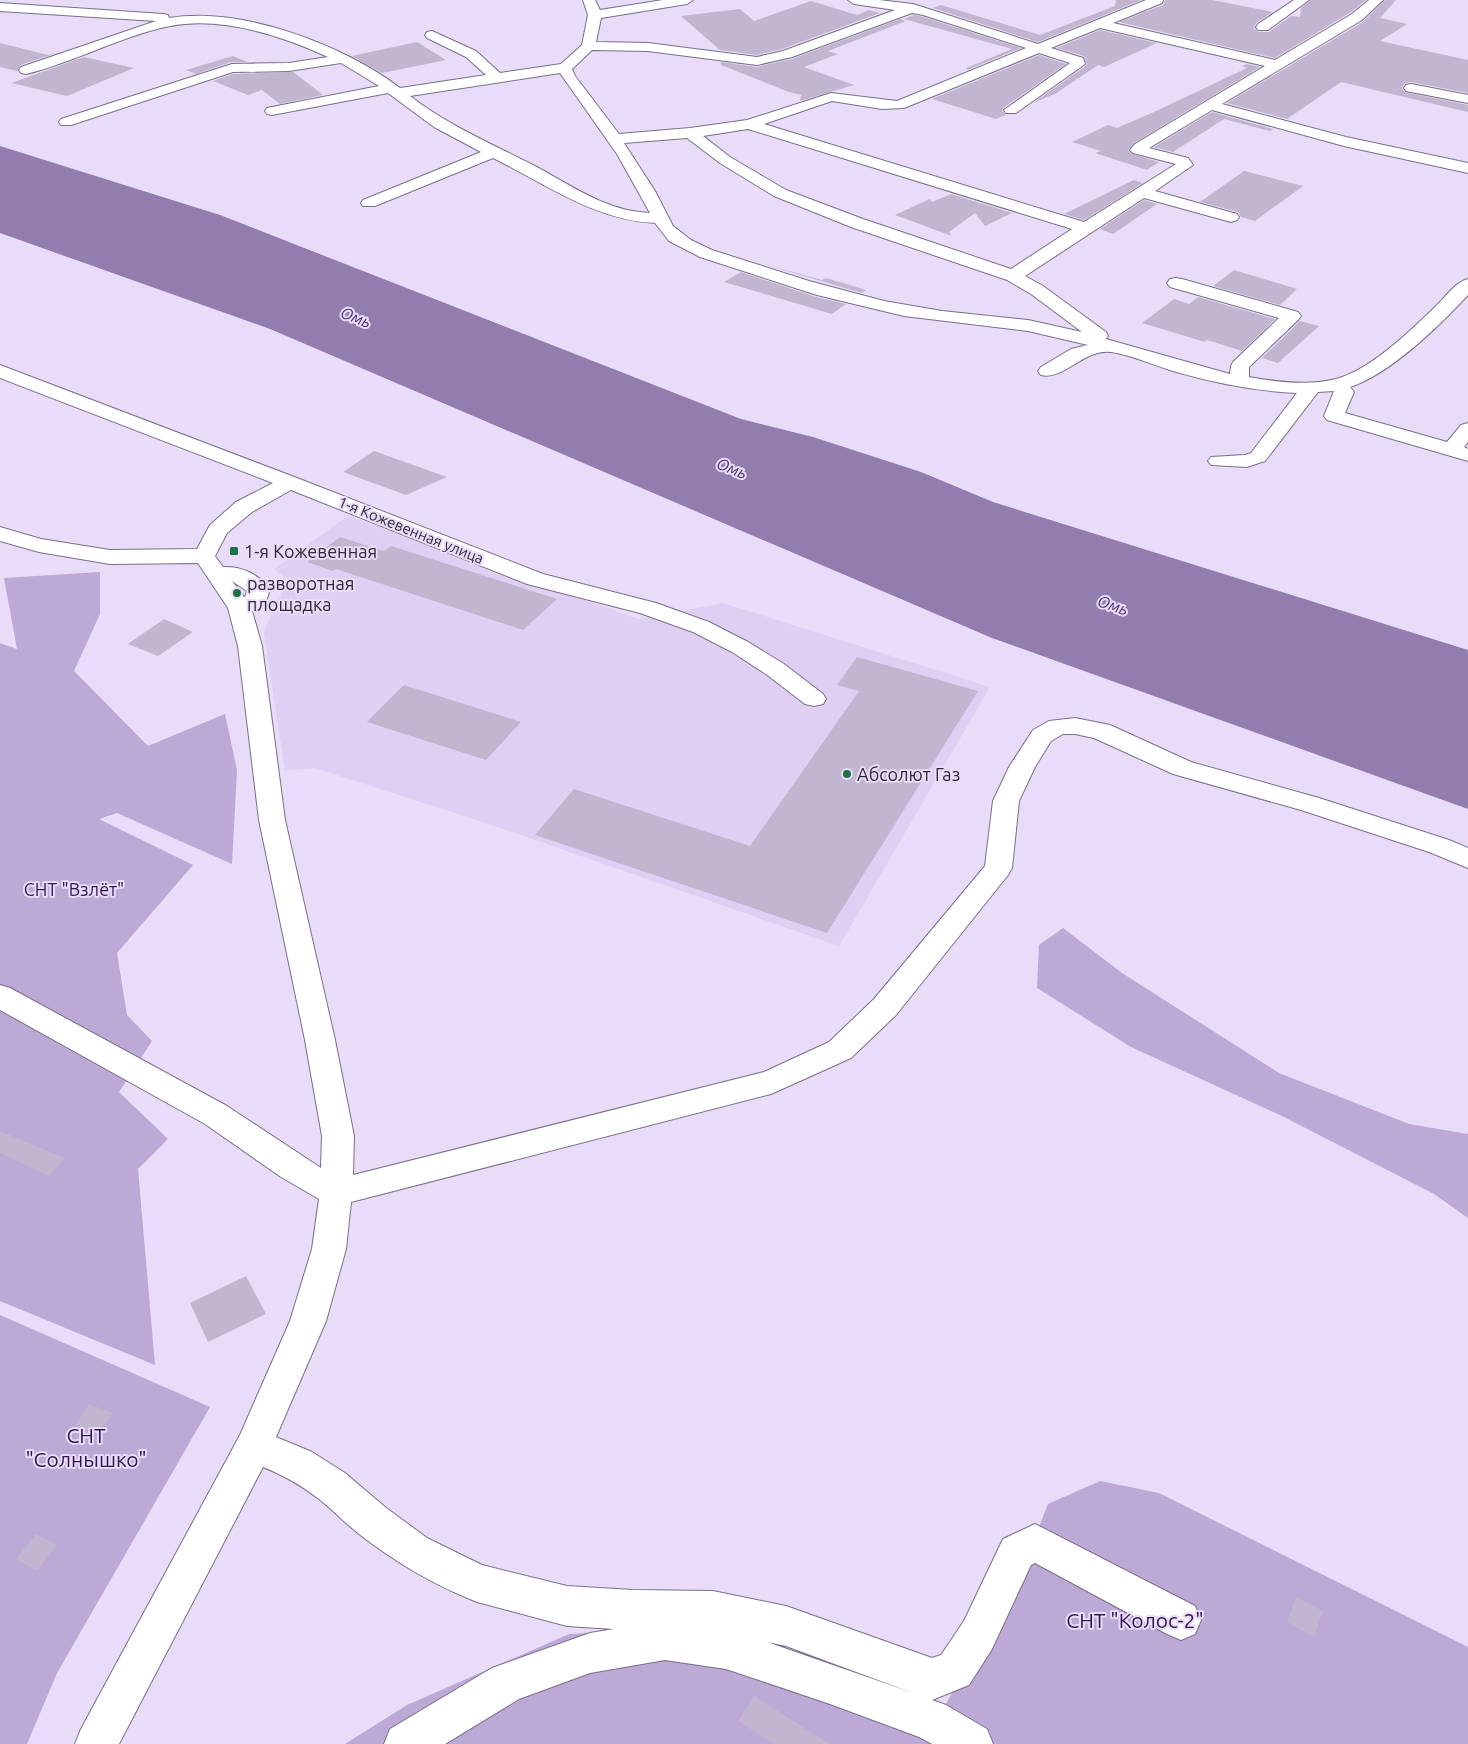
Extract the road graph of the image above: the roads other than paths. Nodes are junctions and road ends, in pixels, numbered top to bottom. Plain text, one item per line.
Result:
1 (589, 0) edge
2 (687, 0) edge
3 (854, 0) edge
4 (1157, 0) edge
5 (1303, 0) edge
6 (1378, 0) edge
7 (0, 7) edge
8 (913, 8) junction
9 (18, 9) junction
10 (0, 15) edge
11 (596, 15) junction
12 (188, 20) junction
13 (1097, 24) junction
14 (1263, 27) dead end
15 (432, 35) dead end
16 (588, 46) junction
17 (1038, 48) junction
18 (343, 59) junction
19 (1278, 65) junction
20 (565, 68) junction
21 (26, 70) dead end
22 (497, 77) junction
23 (1411, 88) dead end
24 (395, 91) junction
25 (1468, 99) edge
26 (1210, 105) junction
27 (1012, 110) dead end
28 (272, 111) dead end
29 (66, 122) dead end
30 (749, 124) junction
31 (690, 133) junction
32 (614, 139) junction
33 (495, 152) junction
34 (1468, 168) edge
35 (1144, 193) junction
36 (369, 203) dead end
37 (1231, 217) dead end
38 (659, 218) junction
39 (1087, 228) junction
40 (1013, 276) junction
41 (1176, 283) dead end
42 (1468, 284) edge
43 (1111, 345) junction
44 (0, 371) edge
45 (1048, 371) dead end
46 (1239, 381) junction
47 (1339, 385) junction
48 (1312, 387) junction
49 (1468, 428) edge
50 (1460, 453) edge
51 (1218, 461) dead end
52 (290, 482) junction
53 (0, 534) edge
54 (210, 565) junction
55 (814, 699) dead end
56 (1468, 860) edge
57 (0, 996) edge
58 (336, 1193) junction
59 (254, 1446) junction
60 (633, 1610) junction
61 (1181, 1620) dead end
62 (665, 1640) junction
63 (96, 1744) edge
64 (405, 1744) edge
65 (972, 1744) edge

1 - 11 street
2 - 11 street
3 - 8 street
4 - 13 street
5 - 14 street
6 - 19 street
7 - 9 street
8 - 16 street
8 - 17 street
9 - 10 street
9 - 12 street
11 - 16 street
12 - 18 street
12 - 21 street
13 - 17 street
13 - 19 street
15 - 22 street
16 - 20 street
17 - 27 street
17 - 30 street
18 - 24 street
18 - 29 street
19 - 26 street
20 - 22 street
20 - 32 street
22 - 24 street
23 - 25 street
24 - 28 street
24 - 33 street
26 - 34 street
26 - 35 street
30 - 31 street
30 - 39 street
31 - 32 street
31 - 40 street
32 - 38 street
33 - 36 street
33 - 38 street
35 - 37 street
35 - 39 street
38 - 43 street
39 - 40 street
40 - 43 street
41 - 46 street
42 - 47 street
43 - 45 street
43 - 46 street
44 - 52 street, 1-я Кожевенная улица
46 - 48 street
47 - 48 street
47 - 50 street
48 - 51 street
49 - 50 street
52 - 54 street
52 - 55 street, 1-я Кожевенная улица
53 - 54 street
54 - 58 street
56 - 58 street
57 - 58 street
58 - 59 street
59 - 60 street
59 - 63 street
60 - 61 street
60 - 62 street
62 - 64 street
62 - 65 street

